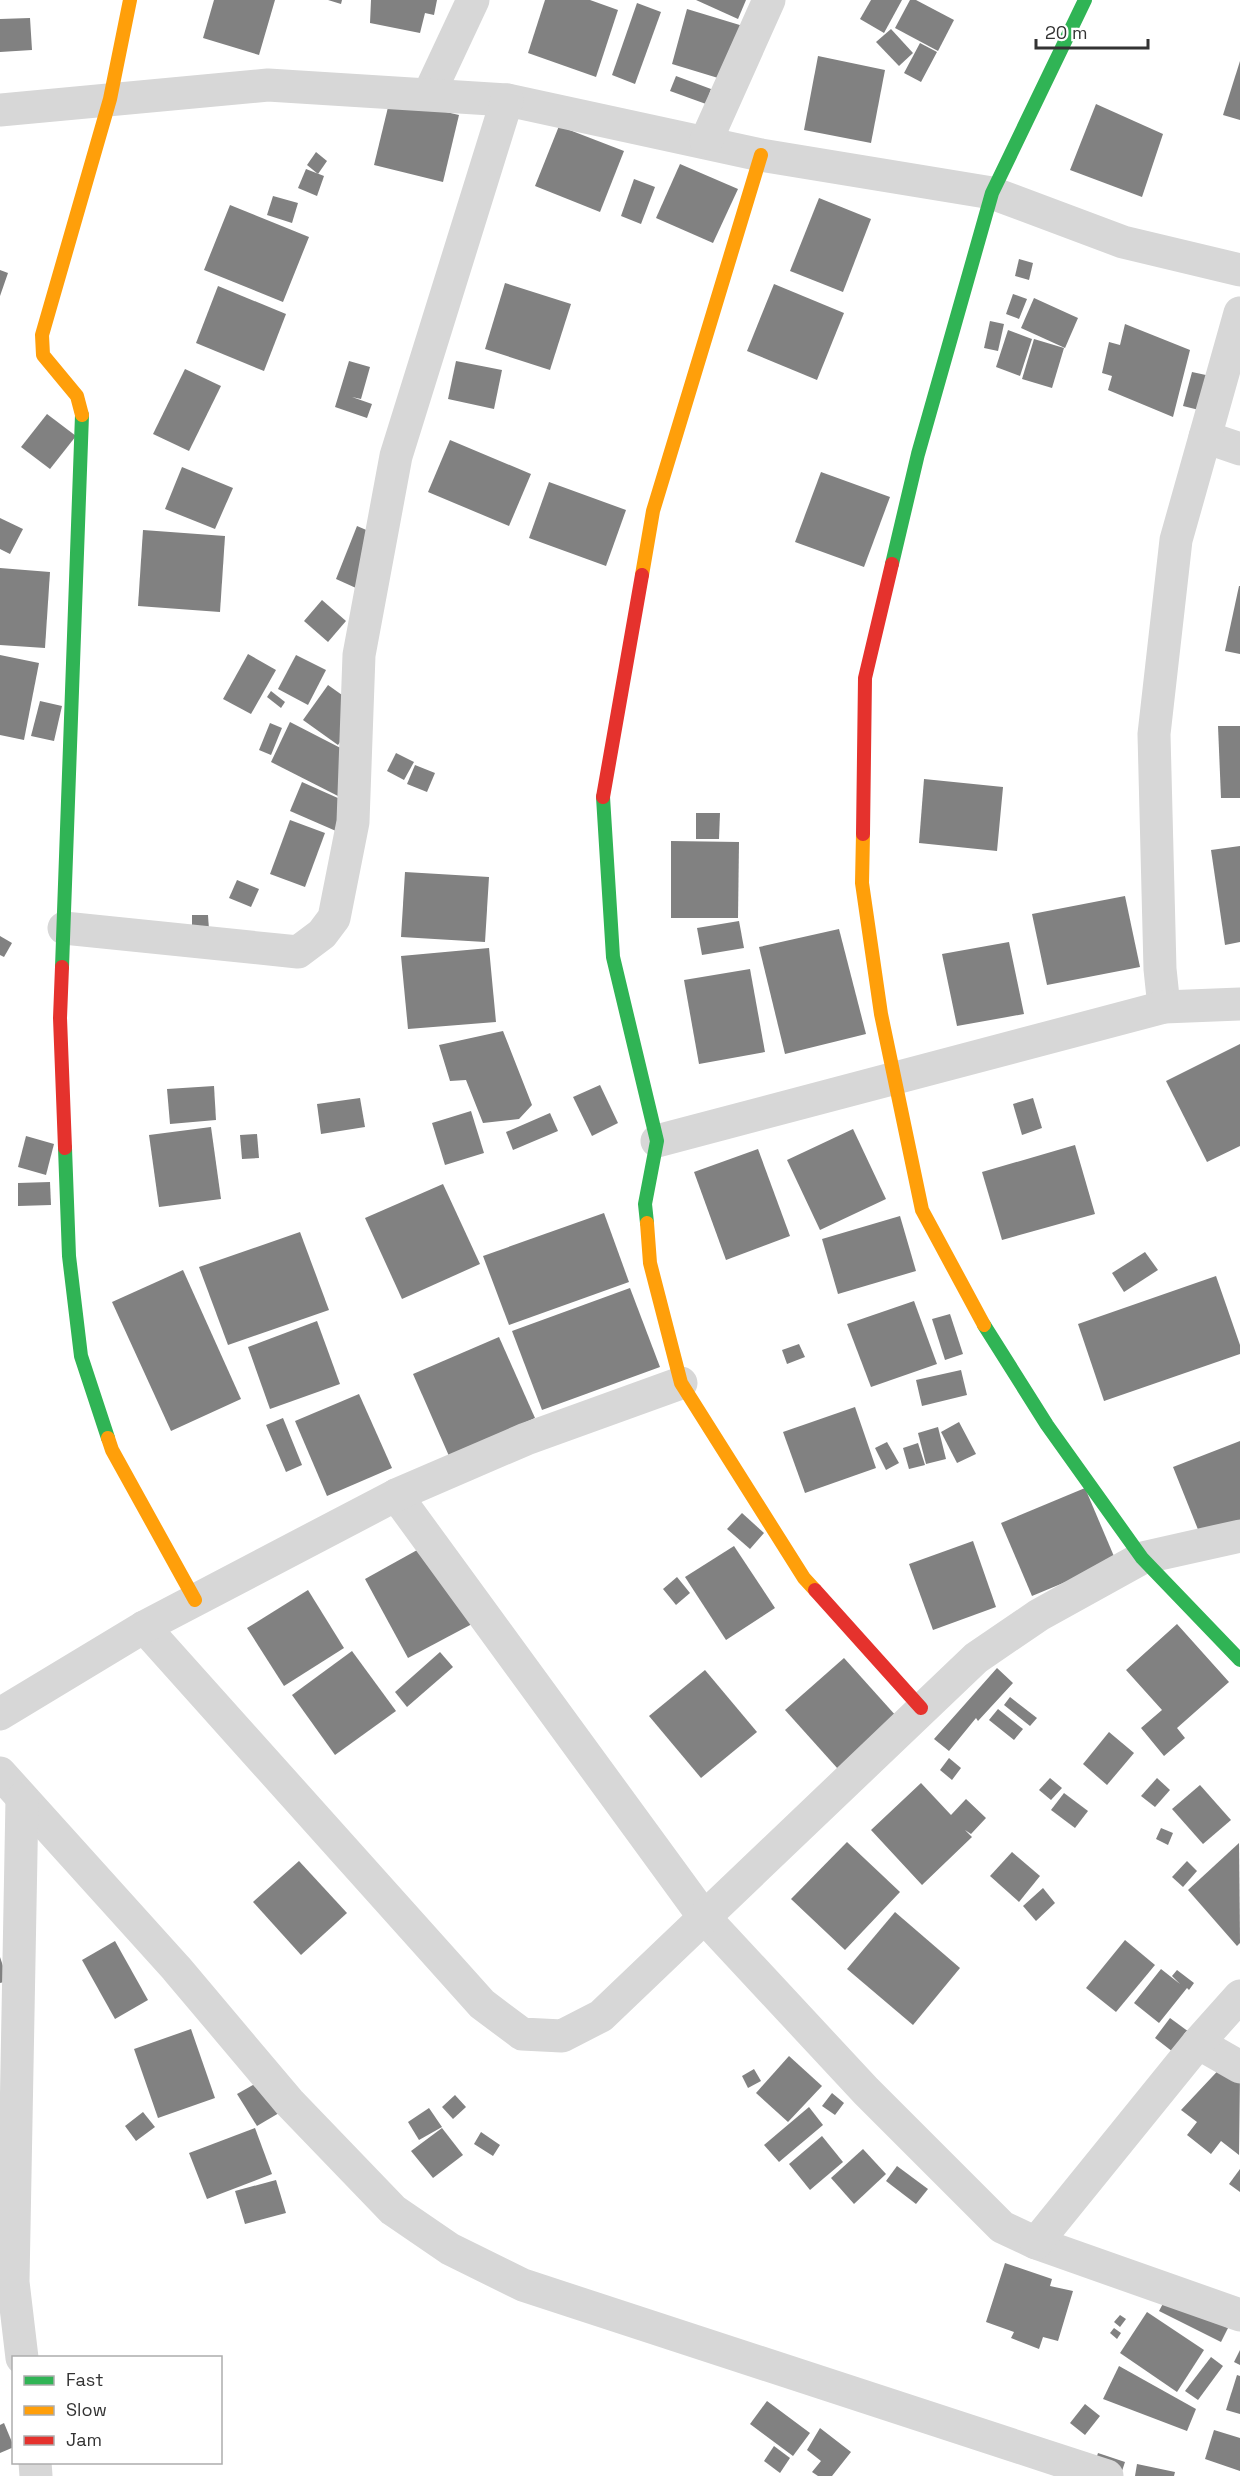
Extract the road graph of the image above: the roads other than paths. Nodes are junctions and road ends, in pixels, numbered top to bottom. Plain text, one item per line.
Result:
1 (130, 0) edge
2 (473, 0) edge
3 (769, 0) edge
4 (1085, 0) edge
5 (429, 94) junction
6 (110, 99) junction
7 (507, 100) junction
8 (0, 110) edge
9 (706, 141) junction
10 (761, 155) junction
11 (992, 193) junction
12 (1240, 270) edge
13 (1240, 313) edge
14 (1205, 437) junction
15 (1240, 449) edge
16 (64, 928) junction
17 (1240, 1004) edge
18 (1164, 1007) junction
19 (894, 1077) junction
20 (657, 1142) junction
21 (681, 1383) junction
22 (396, 1495) junction
23 (1240, 1536) edge
24 (1142, 1558) junction
25 (195, 1600) junction
26 (144, 1627) junction
27 (1240, 1660) edge
28 (921, 1708) junction
29 (0, 1714) edge
30 (0, 1773) edge
31 (22, 1799) junction
32 (704, 1917) junction
33 (1240, 1996) edge
34 (1198, 2043) junction
35 (1240, 2067) edge
36 (1036, 2243) junction
37 (1240, 2315) edge
38 (22, 2356) edge
39 (1107, 2476) edge

1 - 6 street
2 - 5 street
3 - 9 street
4 - 11 street
5 - 6 street
5 - 7 street
6 - 8 street
6 - 16 street
7 - 9 street
7 - 16 street
9 - 10 street
10 - 11 street
10 - 20 street
11 - 12 street
11 - 19 street
13 - 14 street
14 - 15 street
14 - 18 street
16 - 25 street
17 - 18 street
18 - 19 street
19 - 20 street
19 - 24 street
20 - 21 street
21 - 22 street
21 - 28 street
22 - 25 street
22 - 32 street
23 - 24 street
24 - 27 street
24 - 28 street
25 - 26 street
26 - 29 street
26 - 32 street
28 - 32 street
30 - 31 street
31 - 38 street
31 - 39 street
32 - 36 street
33 - 34 street
34 - 35 street
34 - 36 street
36 - 37 street

